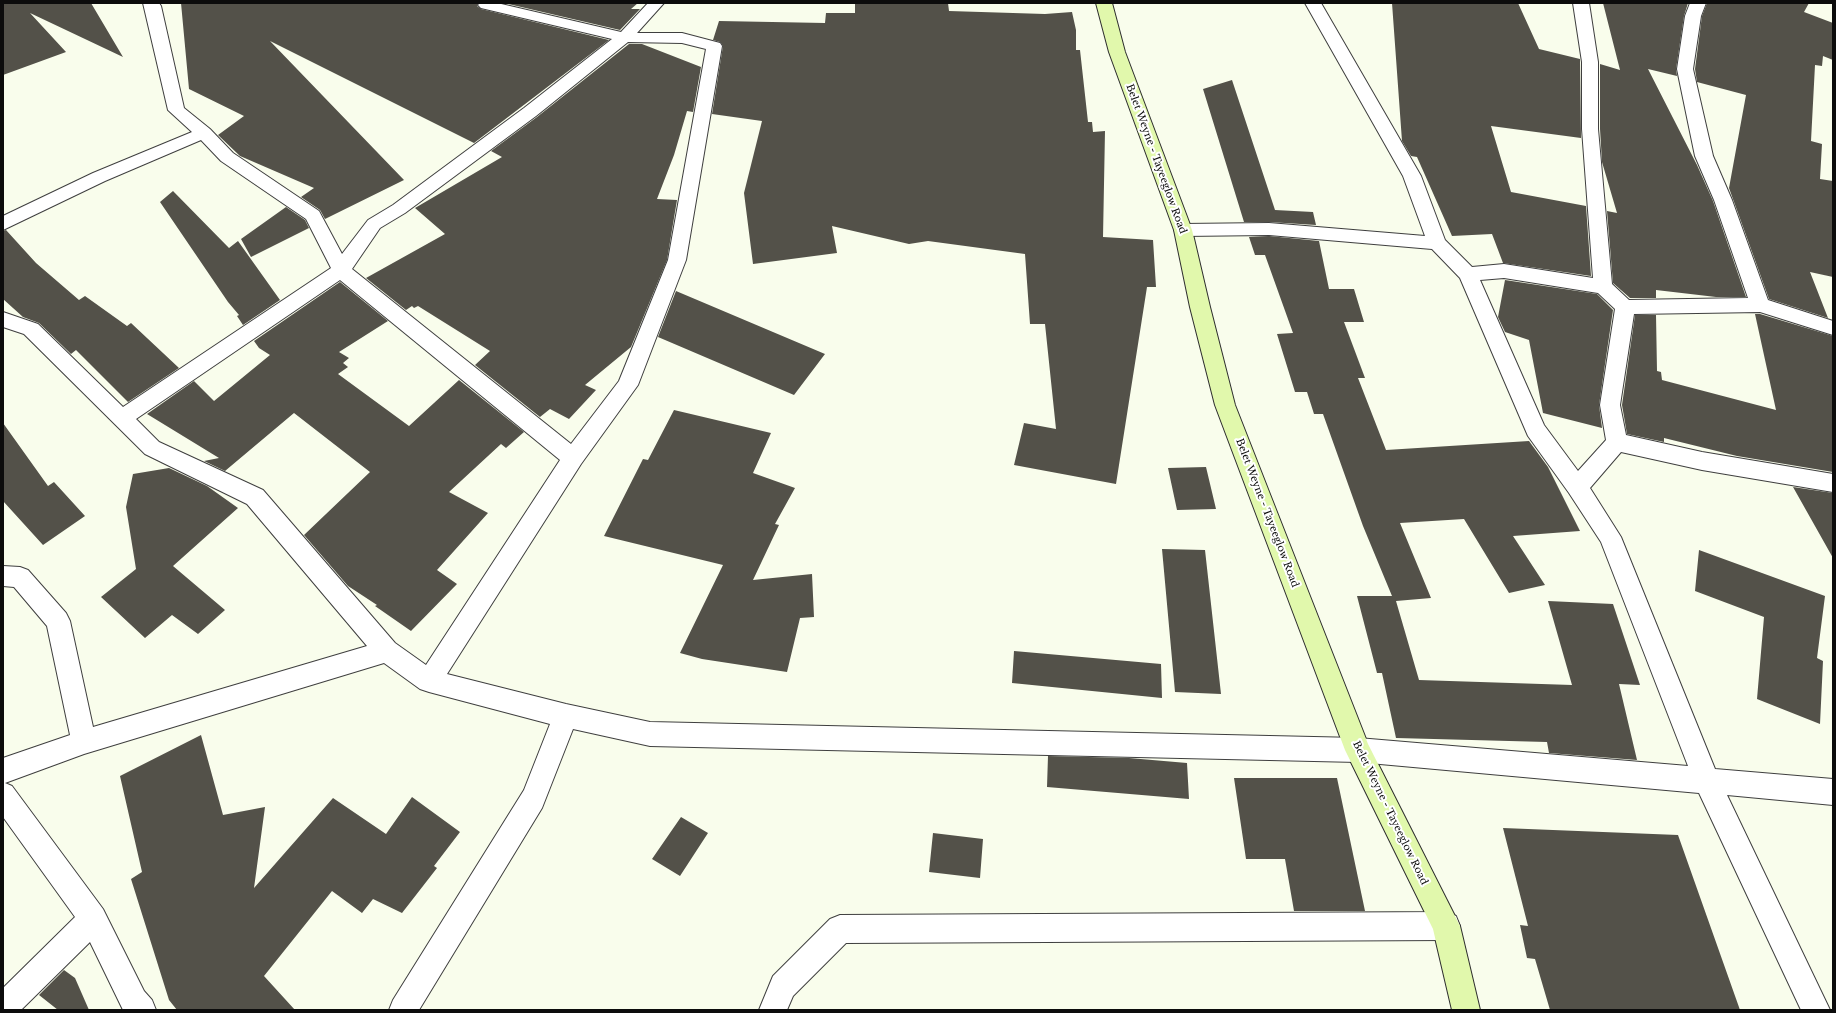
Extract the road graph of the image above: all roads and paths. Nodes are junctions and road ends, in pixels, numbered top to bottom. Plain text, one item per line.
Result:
1 (656, 3) edge
2 (1104, 3) edge
3 (1313, 3) edge
4 (1581, 3) edge
5 (1698, 3) edge
6 (157, 4) edge
7 (486, 5) dead end
8 (624, 37) junction
9 (204, 133) junction
10 (3, 224) edge
11 (1183, 230) junction
12 (1437, 243) junction
13 (341, 270) junction
14 (1468, 274) junction
15 (1603, 288) junction
16 (1760, 305) junction
17 (1625, 308) junction
18 (3, 319) edge
19 (1833, 328) edge
20 (121, 419) junction
21 (1617, 442) junction
22 (573, 458) junction
23 (1833, 483) edge
24 (1577, 487) junction
25 (3, 576) edge
26 (387, 651) junction
27 (428, 681) junction
28 (566, 716) junction
29 (84, 742) junction
30 (1358, 750) junction
31 (3, 771) edge
32 (1707, 781) junction
33 (1833, 792) edge
34 (3, 794) edge
35 (93, 919) junction
36 (1446, 926) junction
37 (3, 1008) edge
38 (142, 1010) edge
39 (403, 1010) edge
40 (773, 1010) edge
41 (1466, 1010) edge
42 (1816, 1010) edge

1 - 8 street
2 - 11 main road, Belet Weyne - Tayeeglow Road
3 - 12 street
4 - 15 street
5 - 16 street
6 - 9 street
7 - 8 street
8 - 13 street
8 - 22 street
9 - 10 street
9 - 13 street
11 - 12 street
11 - 30 main road, Belet Weyne - Tayeeglow Road
12 - 14 street
13 - 20 street
13 - 22 street
14 - 15 street
14 - 24 street
15 - 17 street
16 - 17 street
16 - 19 street
17 - 21 street
18 - 20 street
20 - 26 street
21 - 23 street
21 - 24 street
22 - 27 street
24 - 32 street
25 - 29 street
26 - 27 street
26 - 29 street
27 - 28 street
28 - 30 street
28 - 39 street
29 - 31 street
30 - 32 street
30 - 36 main road, Belet Weyne - Tayeeglow Road
32 - 33 street
32 - 42 street
34 - 35 street
35 - 37 street
35 - 38 street
36 - 40 street
36 - 41 main road, Belet Weyne - Tayeeglow Road

